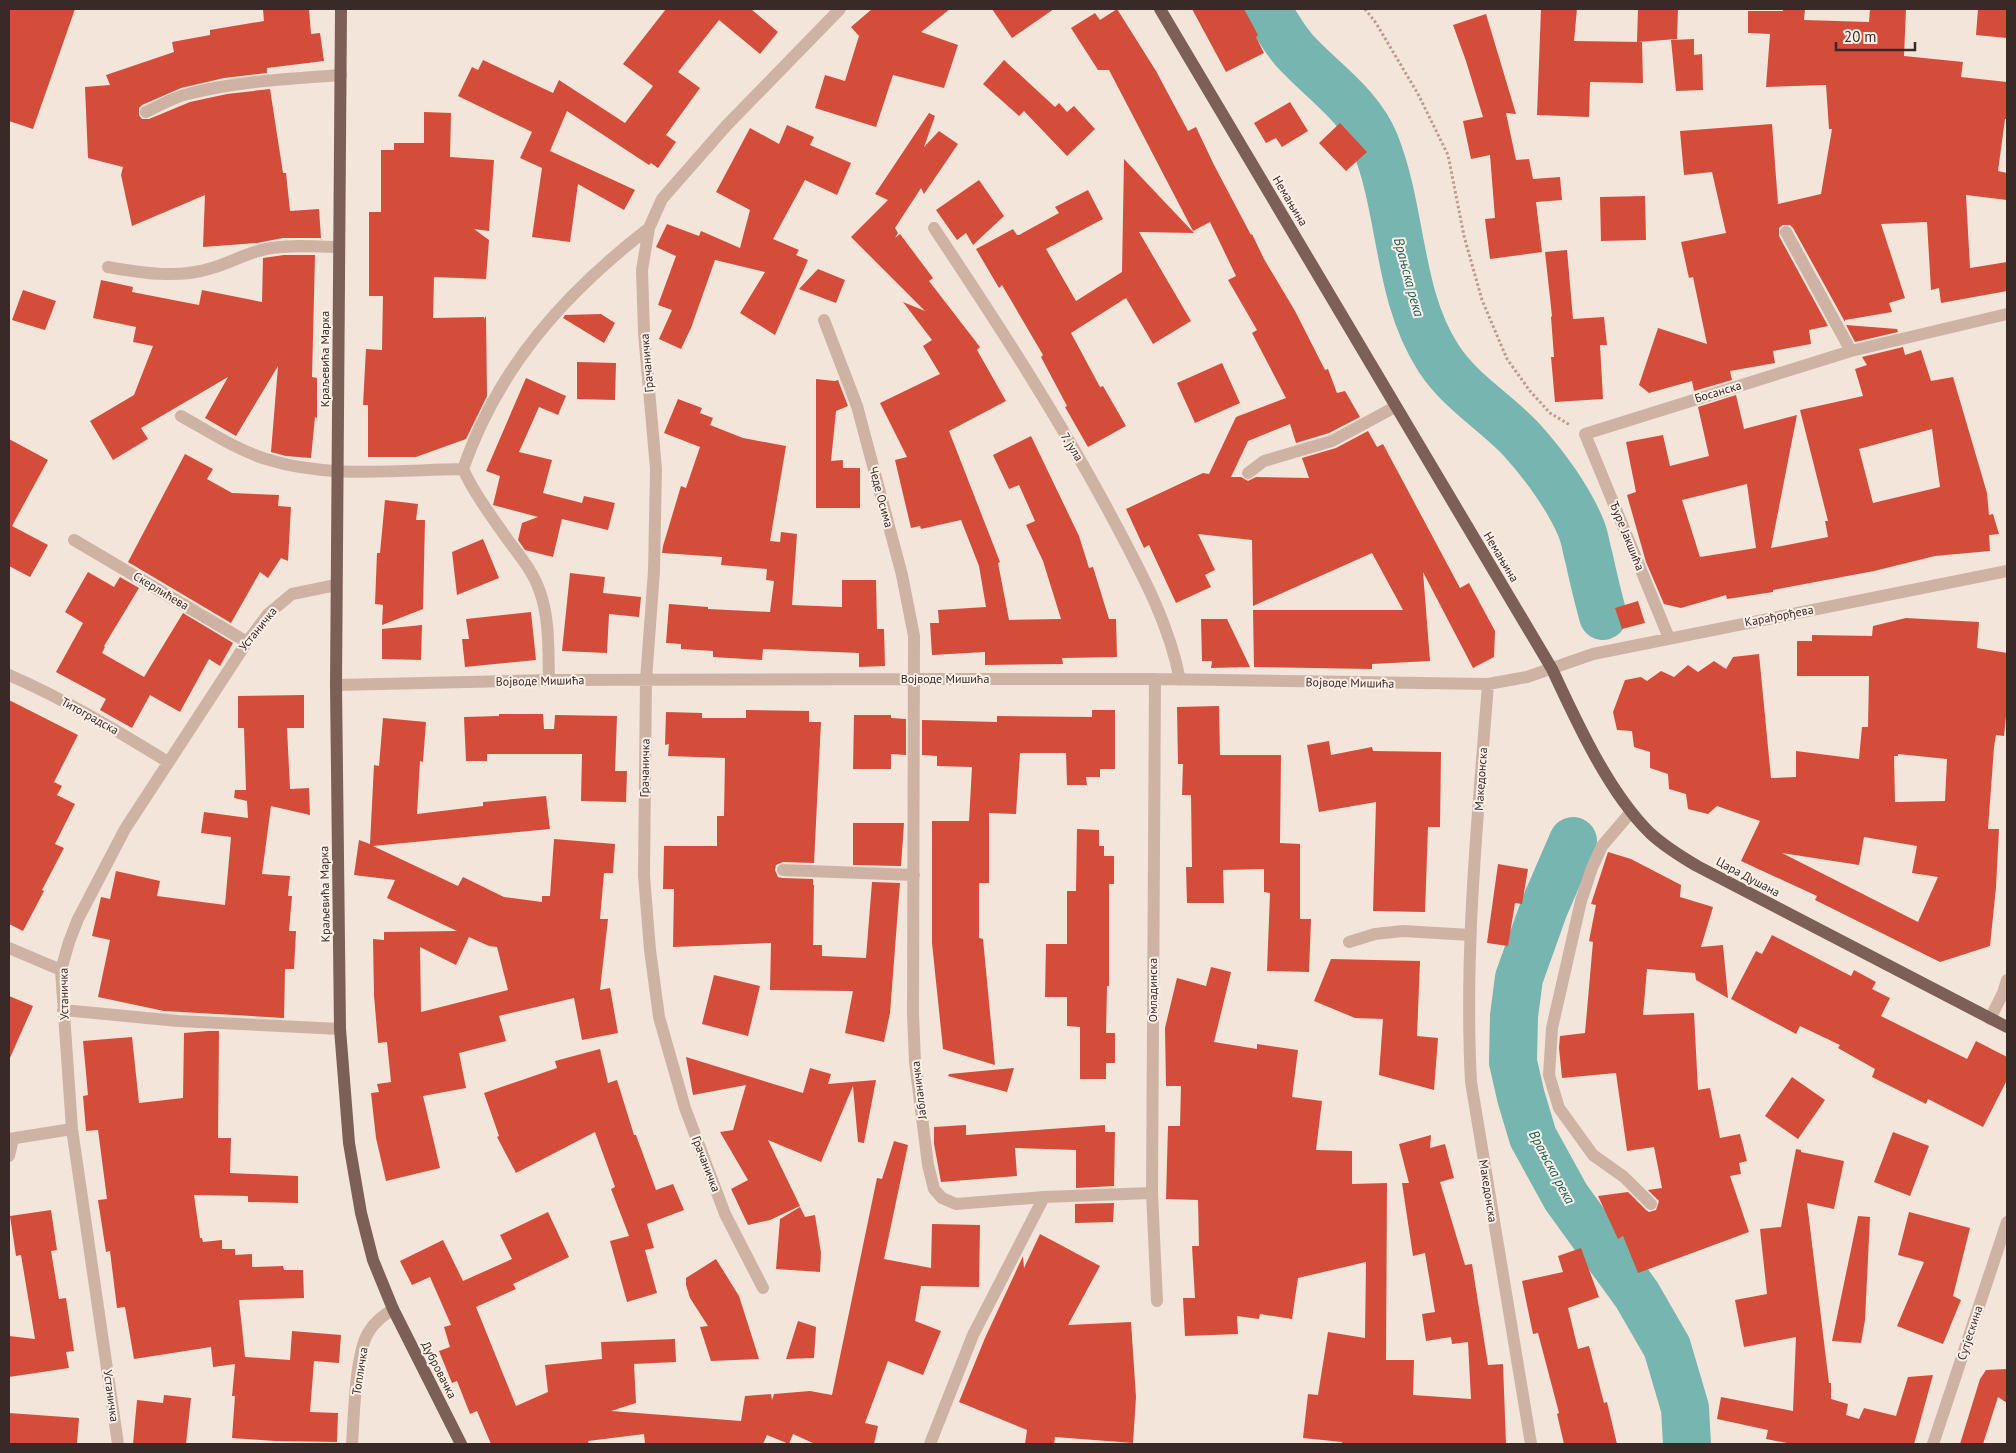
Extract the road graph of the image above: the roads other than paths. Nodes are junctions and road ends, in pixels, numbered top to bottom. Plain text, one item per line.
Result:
1 (341, 9) edge
2 (840, 9) edge
3 (1160, 9) edge
4 (340, 75) junction
5 (146, 112) dead end
6 (649, 228) junction
7 (934, 228) dead end
8 (1786, 232) dead end
9 (339, 247) junction
10 (108, 267) dead end
11 (2007, 314) edge
12 (824, 320) dead end
13 (1851, 351) junction
14 (1395, 407) junction
15 (181, 416) dead end
16 (1585, 434) joint
17 (463, 469) junction
18 (338, 472) junction
19 (1248, 473) dead end
20 (74, 540) dead end
21 (2007, 571) edge
22 (336, 585) junction
23 (1670, 638) junction
24 (247, 642) junction
25 (1552, 669) junction
26 (9, 675) edge
27 (914, 679) junction
28 (1155, 679) junction
29 (549, 680) junction
30 (646, 680) junction
31 (1180, 680) junction
32 (1488, 684) junction
33 (336, 685) junction
34 (168, 762) junction
35 (1631, 812) junction
36 (783, 870) dead end
37 (914, 875) junction
38 (1470, 935) junction
39 (1348, 942) dead end
40 (9, 948) edge
41 (61, 970) junction
42 (2007, 980) edge
43 (63, 1010) junction
44 (1990, 1019) junction
45 (2007, 1027) edge
46 (340, 1029) junction
47 (72, 1129) junction
48 (11, 1139) edge
49 (9, 1156) edge
50 (1152, 1193) junction
51 (1044, 1197) junction
52 (1651, 1204) dead end
53 (2007, 1222) edge
54 (763, 1288) dead end
55 (1157, 1301) dead end
56 (393, 1309) junction
57 (118, 1444) edge
58 (352, 1444) edge
59 (461, 1444) edge
60 (930, 1444) edge
61 (1531, 1444) edge
62 (1933, 1444) edge

1 - 4 main road, Краљевића Марка
2 - 6 street, Грачаничка
3 - 14 main road, Немањина
4 - 5 street
4 - 9 main road, Краљевића Марка
6 - 17 street, Грачаничка
6 - 30 street, Грачаничка
7 - 31 street, 7. јула
8 - 13 street
9 - 10 street
9 - 18 main road, Краљевића Марка
11 - 13 street, Босанска
12 - 27 street, Чеде Осима
13 - 16 street, Босанска
14 - 19 street
14 - 25 main road, Немањина
15 - 18 street
16 - 23 street, Ђуре Јакшића
17 - 18 street
17 - 29 street
18 - 22 main road, Краљевића Марка
20 - 24 street, Скерлићева
21 - 23 street, Карађорђева
22 - 24 street, Устаничка
22 - 33 main road, Краљевића Марка
23 - 25 street, Карађорђева
24 - 34 street, Устаничка
25 - 32 street, Војводе Мишића
25 - 35 main road, Цара Душана
26 - 34 street, Титоградска
27 - 28 street, Војводе Мишића
27 - 30 street, Војводе Мишића
27 - 37 street, Јабланичка
28 - 31 street, Војводе Мишића
28 - 50 street, Омладинска
29 - 30 street, Војводе Мишића
29 - 33 street, Војводе Мишића
30 - 54 street, Грачаничка
31 - 32 street, Војводе Мишића
32 - 38 street, Македонска
33 - 46 main road, Краљевића Марка
34 - 41 street, Устаничка
35 - 44 main road, Цара Душана
35 - 52 street
36 - 37 street
37 - 51 street, Јабланичка
38 - 39 street
38 - 61 street, Македонска
40 - 41 street
41 - 43 street, Устаничка
42 - 44 street
43 - 46 street
43 - 47 street, Устаничка
44 - 45 main road, Цара Душана
46 - 56 main road, Краљевића Марка
47 - 48 street
47 - 57 street, Устаничка
48 - 49 street
50 - 51 street, Јабланичка
50 - 55 street, Омладинска
51 - 60 street
53 - 62 street, Сутјескина
56 - 58 street, Топличка
56 - 59 main road, Дубровачка

